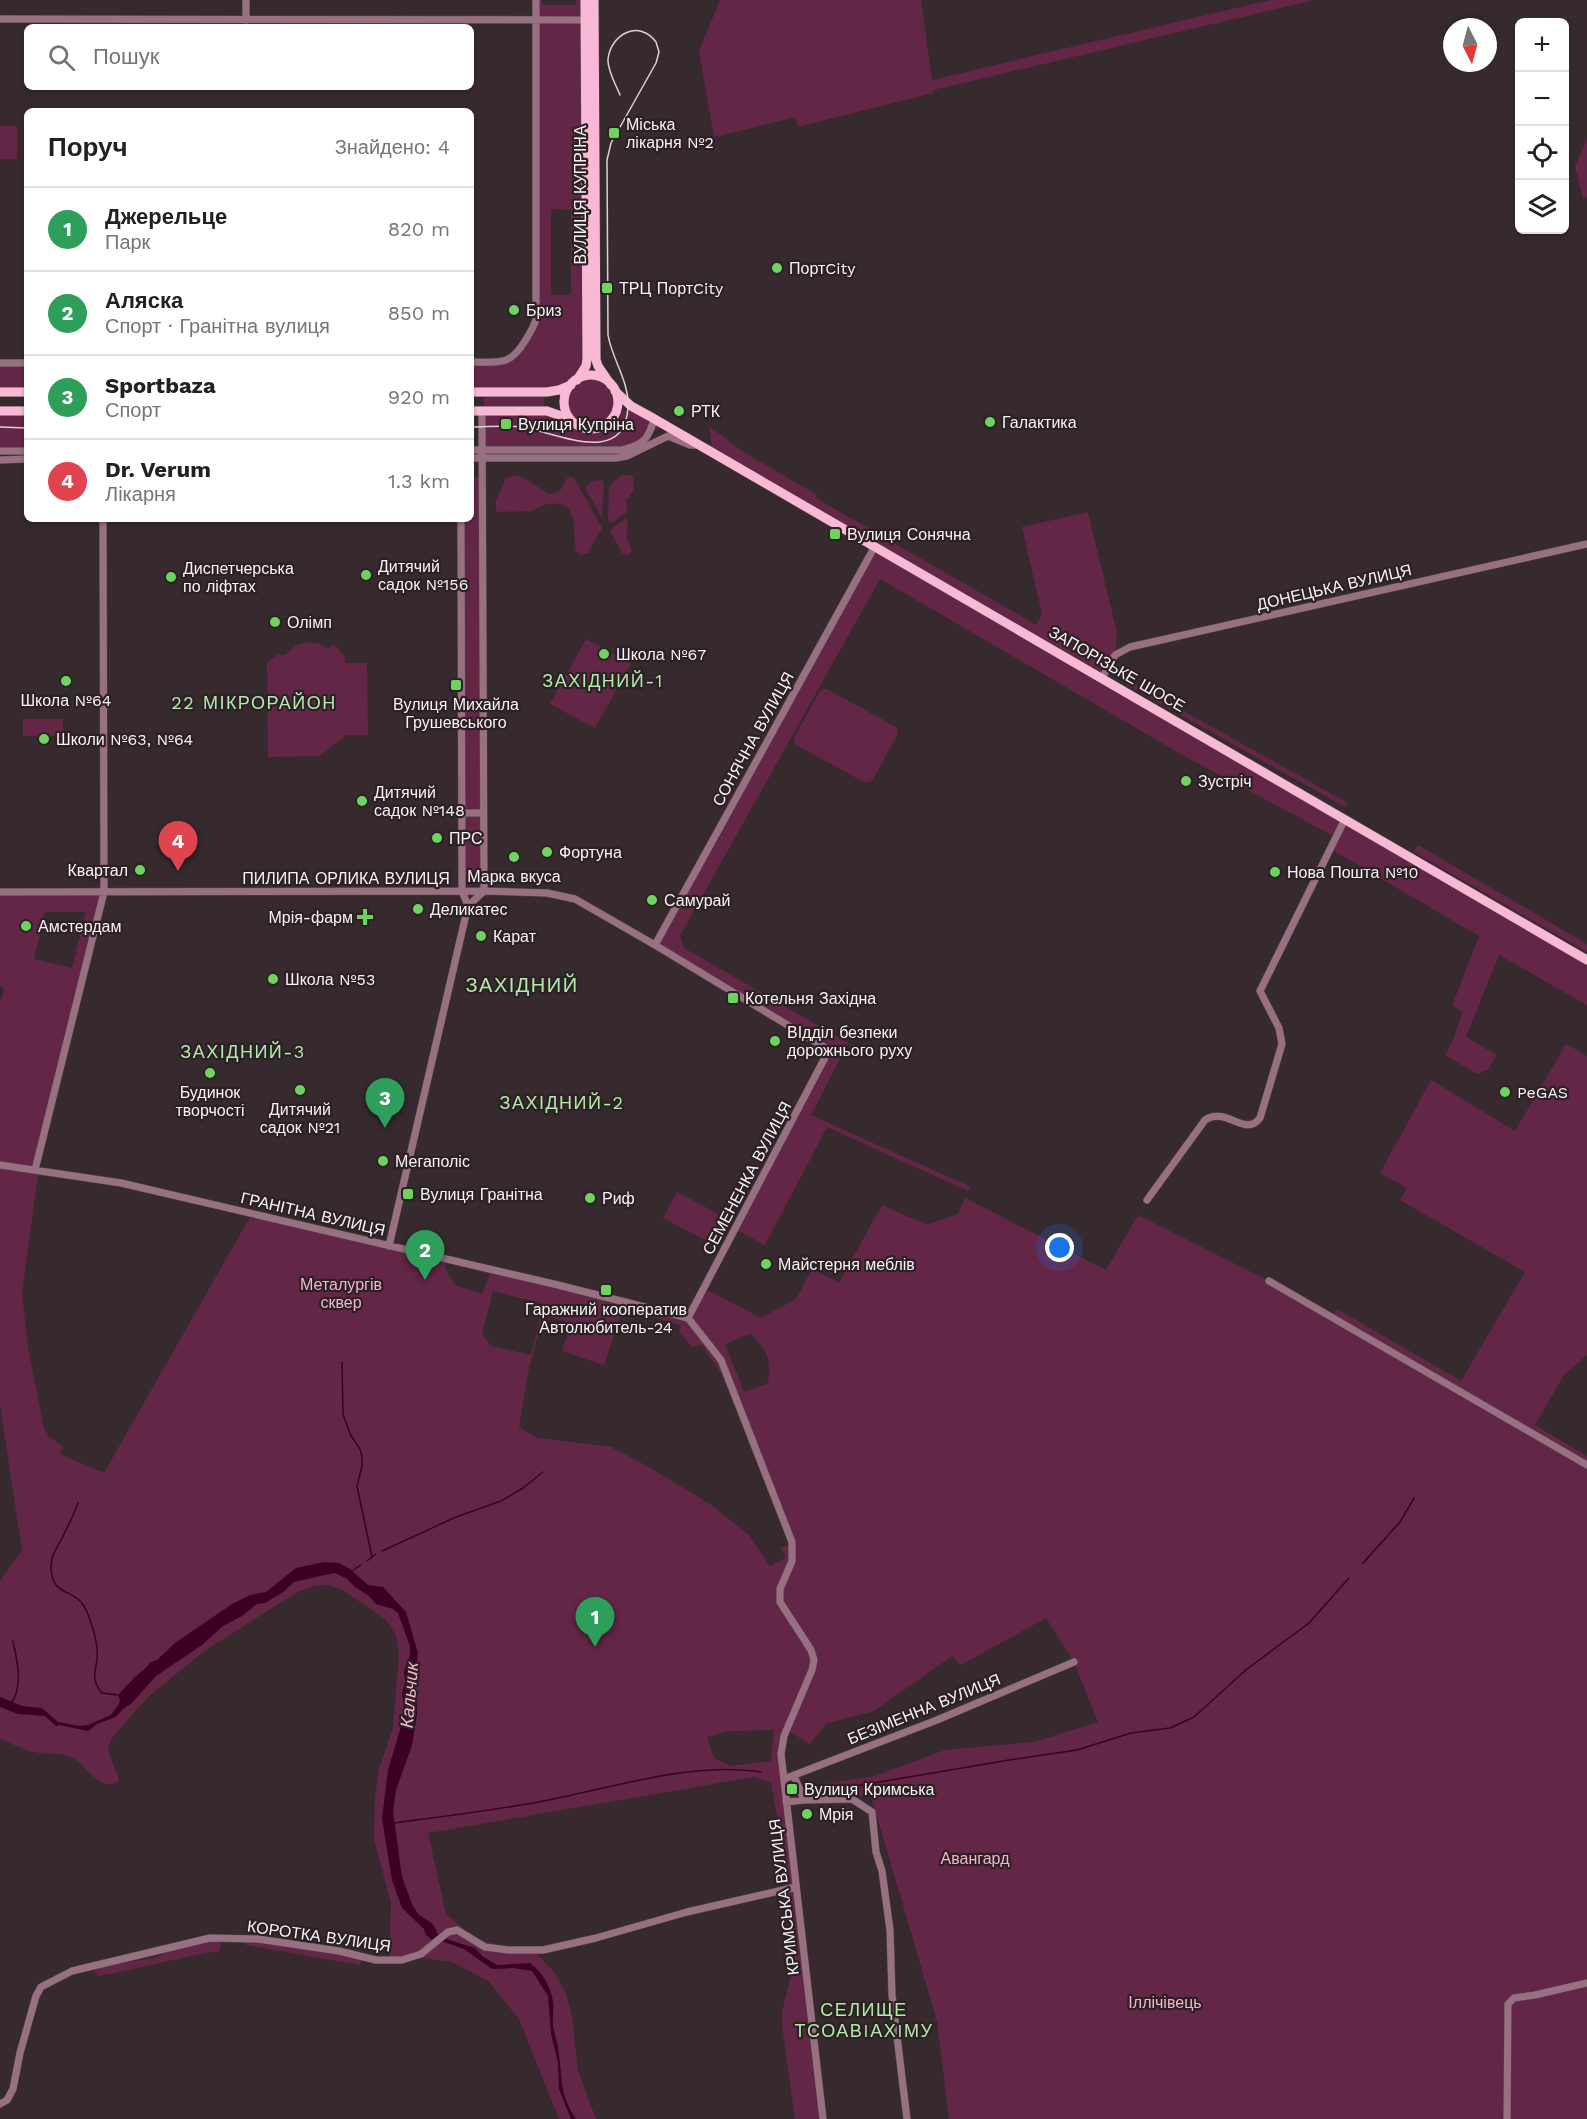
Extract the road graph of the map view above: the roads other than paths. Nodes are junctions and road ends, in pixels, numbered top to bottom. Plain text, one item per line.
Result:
1 (246, 0) edge
2 (536, 0) edge
3 (585, 0) edge
4 (594, 0) edge
5 (0, 19) edge
6 (246, 20) junction
7 (536, 20) junction
8 (590, 20) junction
9 (474, 362) edge
10 (0, 363) edge
11 (24, 363) edge
12 (574, 382) junction
13 (613, 388) junction
14 (0, 392) edge
15 (24, 392) edge
16 (474, 392) edge
17 (482, 392) junction
18 (631, 406) junction
19 (0, 411) edge
20 (24, 411) edge
21 (474, 411) edge
22 (482, 411) junction
23 (615, 414) junction
24 (570, 419) junction
25 (654, 419) junction
26 (700, 445) junction
27 (4, 451) edge
28 (24, 451) edge
29 (474, 451) edge
30 (482, 454) junction
31 (474, 457) edge
32 (8, 459) junction
33 (24, 459) edge
34 (0, 460) edge
35 (103, 522) edge
36 (461, 522) edge
37 (1587, 544) edge
38 (875, 546) junction
39 (1102, 678) junction
40 (462, 813) junction
41 (483, 813) junction
42 (1345, 819) junction
43 (462, 891) junction
44 (484, 891) junction
45 (0, 892) edge
46 (104, 892) junction
47 (468, 906) junction
48 (655, 945) junction
49 (1587, 960) edge
50 (829, 1050) joint
51 (0, 1165) edge
52 (35, 1170) junction
53 (1147, 1200) dead end
54 (389, 1246) junction
55 (1269, 1281) dead end
56 (688, 1318) junction
57 (1587, 1465) edge
58 (1074, 1662) dead end
59 (794, 1776) junction
60 (784, 1779) junction
61 (804, 1800) junction
62 (786, 1802) junction
63 (796, 1887) junction
64 (1587, 1983) edge
65 (0, 2104) edge
66 (823, 2119) edge
67 (907, 2119) edge
68 (1507, 2119) edge

1 - 6 street
2 - 7 street
3 - 8 main road, ВУЛИЦЯ КУПРІНА
4 - 8 main road, ВУЛИЦЯ КУПРІНА
5 - 6 street
6 - 7 street
7 - 8 street
7 - 9 street
8 - 12 main road, ВУЛИЦЯ КУПРІНА
8 - 13 main road, ВУЛИЦЯ КУПРІНА
10 - 11 street
12 - 13 main road
12 - 17 main road
12 - 24 main road
13 - 18 main road, ЗАПОРІЗЬКЕ ШОСЕ
13 - 23 main road
14 - 15 main road
16 - 17 main road
17 - 22 main road
18 - 23 main road
18 - 25 main road, ЗАПОРІЗЬКЕ ШОСЕ
19 - 20 main road
21 - 22 main road
22 - 24 main road
22 - 30 street
23 - 24 main road
25 - 26 main road, ЗАПОРІЗЬКЕ ШОСЕ
25 - 30 street
26 - 30 street
26 - 38 main road, ЗАПОРІЗЬКЕ ШОСЕ
27 - 28 street
27 - 32 street
29 - 30 street
30 - 31 street
30 - 41 street
32 - 33 street
32 - 34 street
35 - 46 street
36 - 40 street
37 - 39 street, ДОНЕЦЬКА ВУЛИЦЯ
38 - 39 main road, ЗАПОРІЗЬКЕ ШОСЕ
38 - 48 street, СОНЯЧНА ВУЛИЦЯ
39 - 42 main road, ЗАПОРІЗЬКЕ ШОСЕ
40 - 41 street
40 - 43 street
41 - 44 street
42 - 49 main road, ЗАПОРІЗЬКЕ ШОСЕ
42 - 53 street
43 - 44 street, ПИЛИПА ОРЛИКА ВУЛИЦЯ
43 - 46 street, ПИЛИПА ОРЛИКА ВУЛИЦЯ
43 - 47 street
44 - 47 street
44 - 48 street, ПИЛИПА ОРЛИКА ВУЛИЦЯ
45 - 46 street, ПИЛИПА ОРЛИКА ВУЛИЦЯ
46 - 52 street
47 - 54 street
48 - 50 street, ПИЛИПА ОРЛИКА ВУЛИЦЯ
50 - 56 street, СЕМЕНЕНКА ВУЛИЦЯ
51 - 52 street, ГРАНІТНА ВУЛИЦЯ
52 - 54 street, ГРАНІТНА ВУЛИЦЯ
54 - 56 street, ГРАНІТНА ВУЛИЦЯ
55 - 57 street
56 - 60 street, КРИМСЬКА ВУЛИЦЯ
58 - 59 street, БЕЗІМЕННА ВУЛИЦЯ
59 - 60 street, БЕЗІМЕННА ВУЛИЦЯ
59 - 61 street
60 - 62 street, КРИМСЬКА ВУЛИЦЯ
61 - 62 street
61 - 67 street
62 - 63 street, КРИМСЬКА ВУЛИЦЯ
63 - 65 street, КОРОТКА ВУЛИЦЯ
63 - 66 street, КРИМСЬКА ВУЛИЦЯ
64 - 68 street

